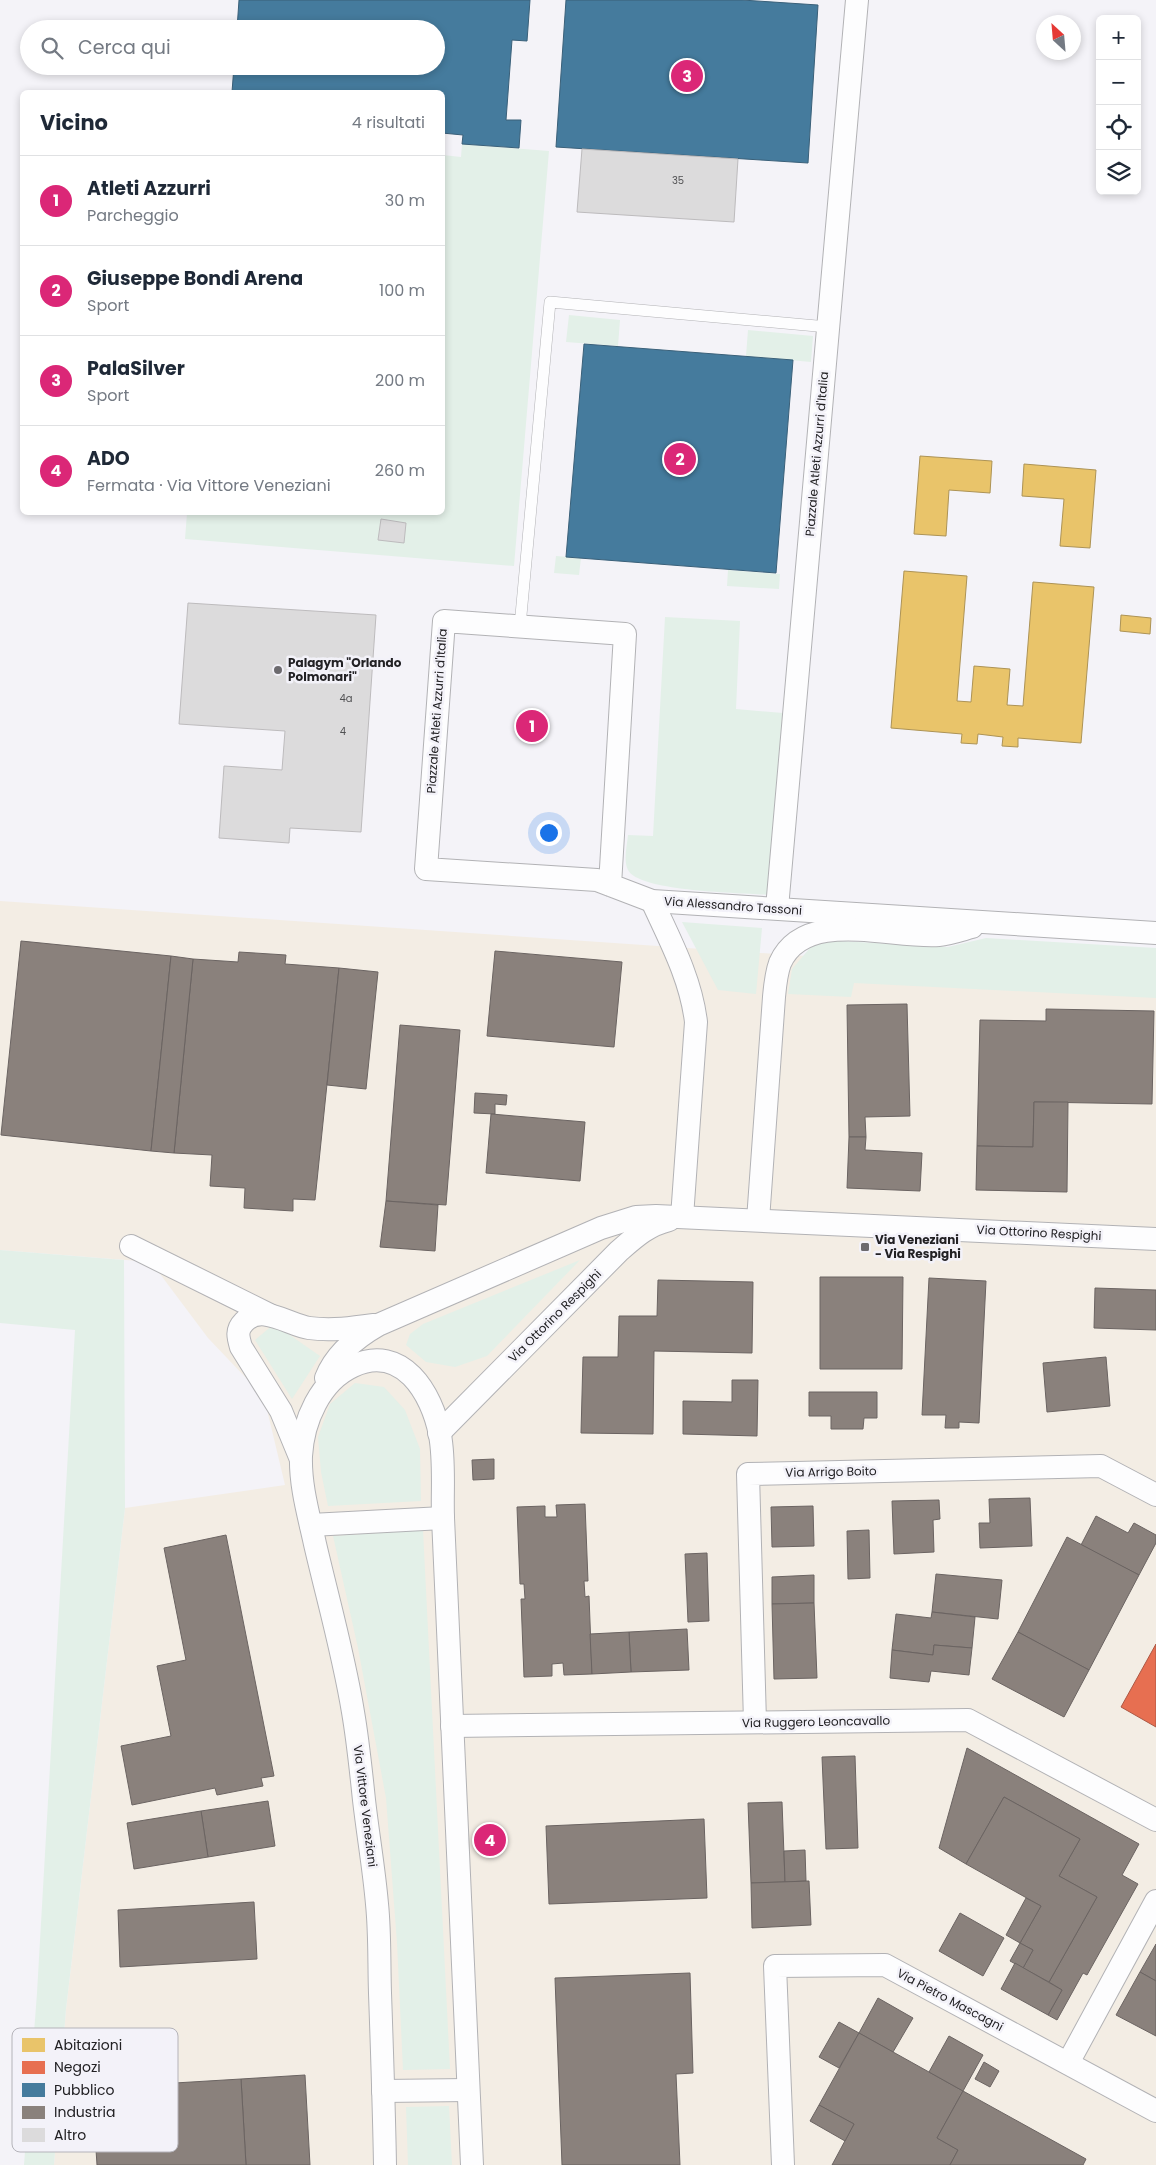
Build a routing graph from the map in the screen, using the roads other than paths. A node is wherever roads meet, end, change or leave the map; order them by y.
1 (857, 0) edge
2 (828, 327) junction
3 (520, 626) junction
4 (610, 885) junction
5 (652, 901) junction
6 (777, 908) junction
7 (990, 922) junction
8 (1156, 933) edge
9 (682, 1217) junction
10 (758, 1220) junction
11 (1156, 1239) edge
12 (131, 1246) dead end
13 (270, 1315) junction
14 (378, 1325) junction
15 (315, 1405) junction
16 (440, 1434) junction
17 (301, 1460) junction
18 (1156, 1495) edge
19 (443, 1518) junction
20 (311, 1525) junction
21 (755, 1722) junction
22 (452, 1726) junction
23 (1156, 1820) edge
24 (1156, 1902) edge
25 (1068, 2063) junction
26 (468, 2090) junction
27 (383, 2091) junction
28 (1156, 2111) edge
29 (385, 2165) edge
30 (472, 2165) edge
31 (783, 2165) edge

1 - 2 street, Piazzale Atleti Azzurri d'Italia
2 - 3 lane
2 - 6 street, Piazzale Atleti Azzurri d'Italia
3 - 4 street, Piazzale Atleti Azzurri d'Italia
3 - 4 street, Piazzale Atleti Azzurri d'Italia
4 - 5 street, Piazzale Atleti Azzurri d'Italia
5 - 6 street, Via Alessandro Tassoni
5 - 9 street, Via Alessandro Tassoni
6 - 7 street, Via Alessandro Tassoni
7 - 8 street, Via Alessandro Tassoni
7 - 10 street, Via Alessandro Tassoni
9 - 10 street, Via Ottorino Respighi
9 - 14 street, Via Ottorino Respighi
9 - 16 street, Via Ottorino Respighi
10 - 11 street, Via Ottorino Respighi
12 - 13 street, Via Ottorino Respighi
13 - 14 street, Via Ottorino Respighi
13 - 17 street, Via Ottorino Respighi
14 - 15 street, Via Ottorino Respighi
15 - 16 street, Via Vittore Veneziani
15 - 17 street, Via Vittore Veneziani
16 - 19 street, Via Vittore Veneziani
17 - 20 street, Via Vittore Veneziani
18 - 21 street, Via Arrigo Boito
19 - 20 street
19 - 22 street, Via Vittore Veneziani
20 - 27 street, Via Vittore Veneziani
21 - 22 street, Via Ruggero Leoncavallo
21 - 23 street, Via Ruggero Leoncavallo
22 - 26 street, Via Vittore Veneziani
24 - 25 street
25 - 28 street, Via Pietro Mascagni
25 - 31 street, Via Pietro Mascagni
26 - 27 street
26 - 30 street, Via Vittore Veneziani
27 - 29 street, Via Vittore Veneziani

